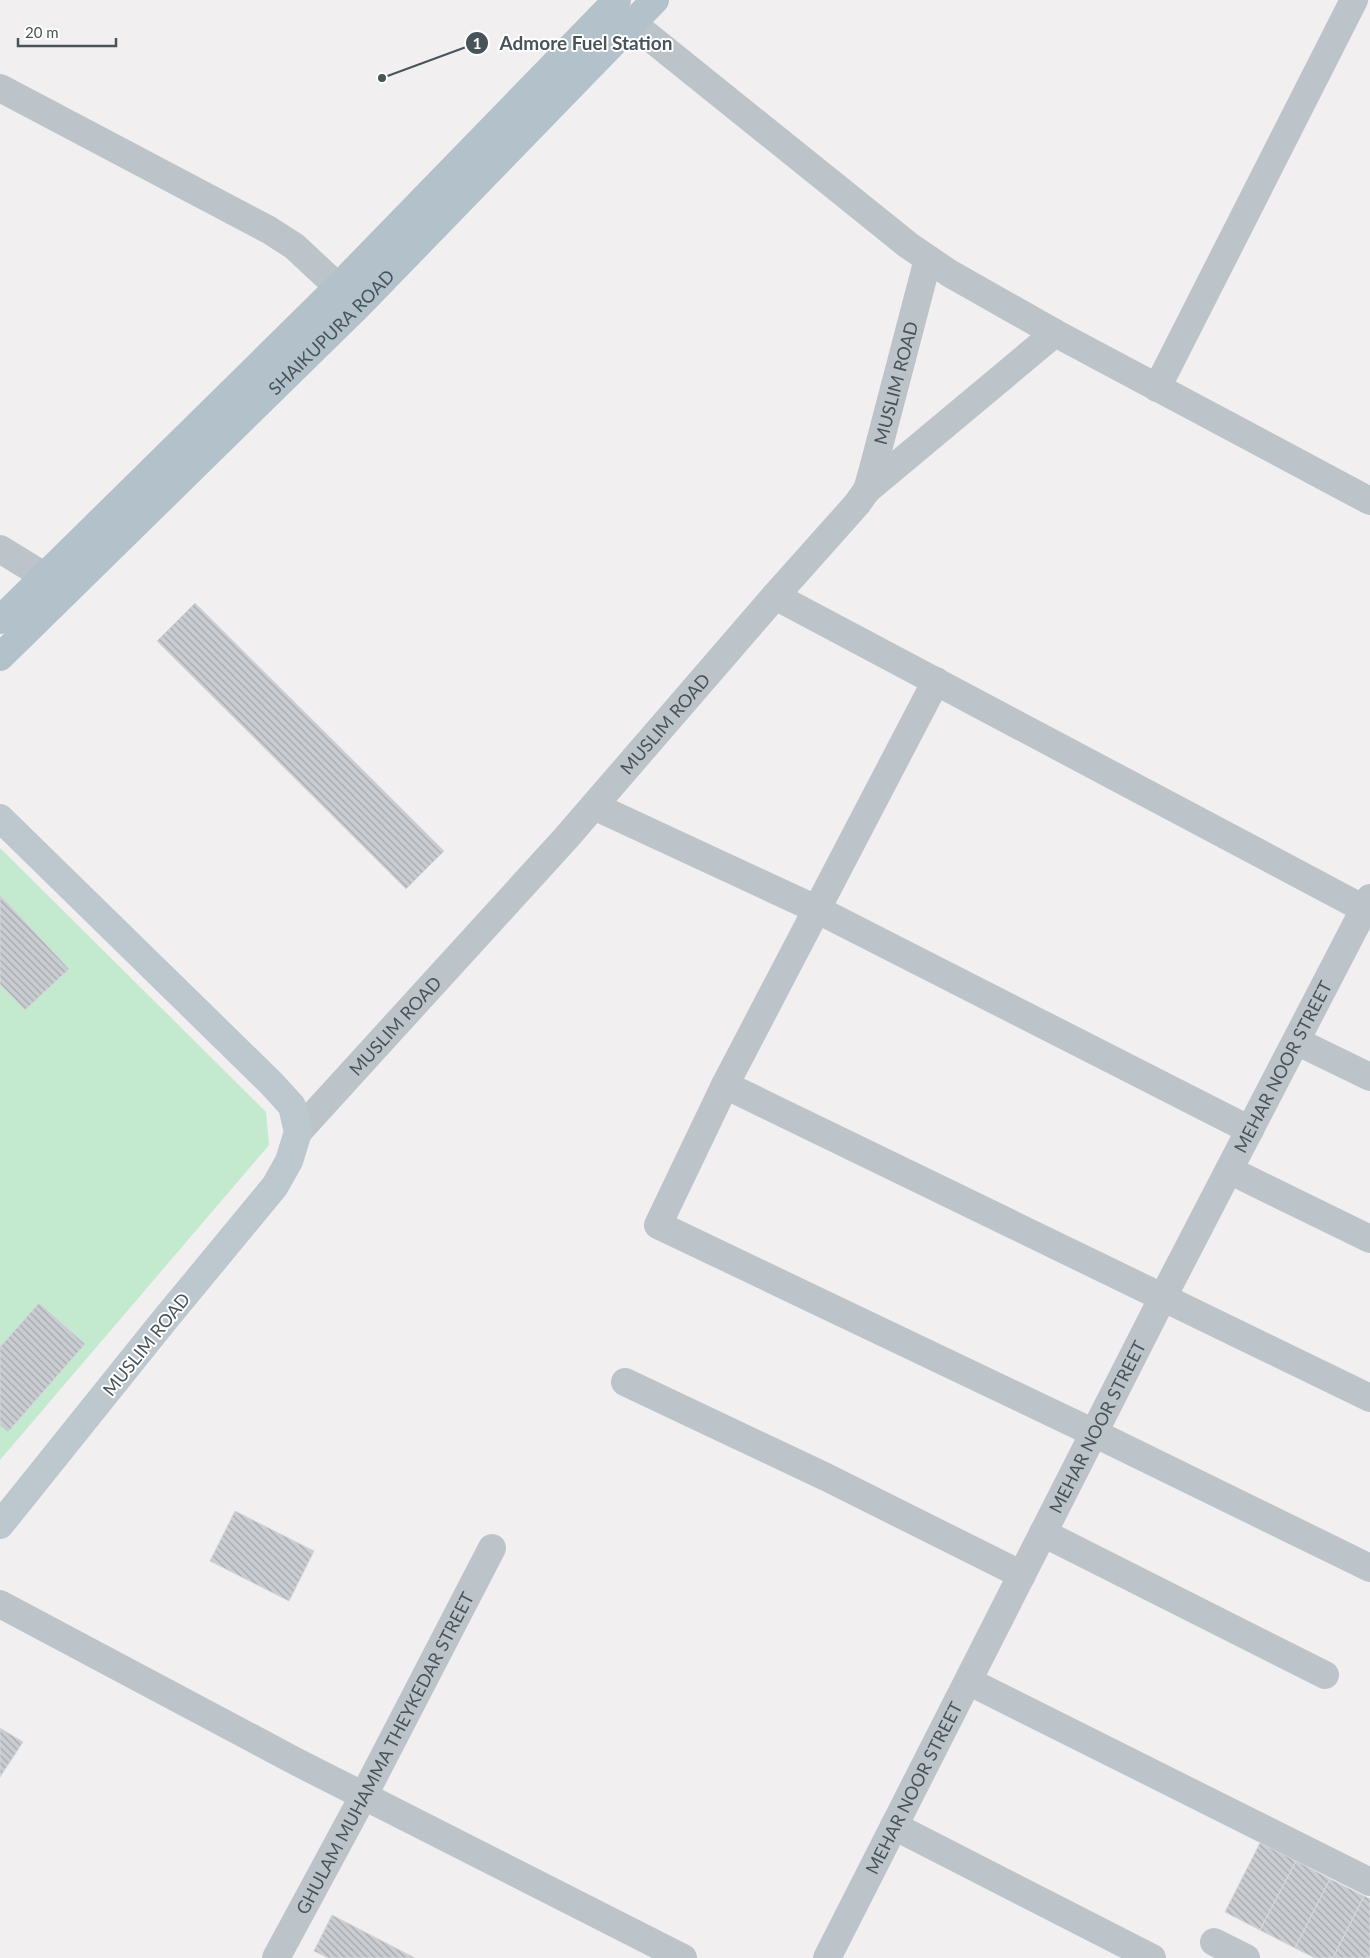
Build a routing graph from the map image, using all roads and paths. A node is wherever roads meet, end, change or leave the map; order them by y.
1 (617, 0) edge
2 (655, 0) edge
3 (1354, 0) edge
4 (632, 23) junction
5 (0, 88) edge
6 (928, 259) junction
7 (338, 287) junction
8 (1055, 333) junction
9 (1157, 388) junction
10 (867, 490) junction
11 (1370, 501) edge
12 (0, 549) edge
13 (44, 576) junction
14 (775, 596) junction
15 (0, 620) edge
16 (0, 657) edge
17 (936, 681) junction
18 (594, 806) junction
19 (0, 818) edge
20 (1368, 906) edge
21 (816, 909) junction
22 (1296, 1040) junction
23 (1370, 1077) edge
24 (725, 1085) junction
25 (1250, 1130) junction
26 (298, 1132) junction
27 (1229, 1170) junction
28 (1370, 1239) edge
29 (1163, 1297) junction
30 (625, 1382) dead end
31 (1370, 1398) edge
32 (1094, 1433) junction
33 (0, 1525) edge
34 (1043, 1533) junction
35 (492, 1548) dead end
36 (1370, 1568) edge
37 (1022, 1574) junction
38 (0, 1604) edge
39 (1325, 1675) dead end
40 (968, 1681) junction
41 (364, 1795) junction
42 (894, 1826) junction
43 (1370, 1882) edge
44 (1214, 1942) dead end
45 (276, 1958) edge
46 (683, 1958) edge
47 (827, 1958) edge
48 (1152, 1958) edge
49 (1246, 1958) edge

1 - 7 main road, SHAIKUPURA ROAD
2 - 4 main road, SHAIKUPURA ROAD
3 - 9 street
4 - 6 street
4 - 16 main road, SHAIKUPURA ROAD
5 - 7 street
6 - 8 street
6 - 10 street, MUSLIM ROAD
7 - 13 main road, SHAIKUPURA ROAD
8 - 9 street
8 - 10 street
9 - 11 street
10 - 14 street, MUSLIM ROAD
12 - 13 street
13 - 15 main road, SHAIKUPURA ROAD
14 - 17 street
14 - 18 street, MUSLIM ROAD
17 - 20 street
17 - 21 street
18 - 21 street
18 - 26 street, MUSLIM ROAD
19 - 26 street
20 - 22 street, MEHAR NOOR STREET
21 - 24 street
21 - 25 street
22 - 23 street
22 - 25 street, MEHAR NOOR STREET
24 - 29 street
24 - 32 street
25 - 27 street, MEHAR NOOR STREET
26 - 33 street, MUSLIM ROAD
27 - 28 street
27 - 29 street, MEHAR NOOR STREET
29 - 31 street
29 - 32 street, MEHAR NOOR STREET
30 - 37 street
32 - 34 street, MEHAR NOOR STREET
32 - 36 street
34 - 37 street, MEHAR NOOR STREET
34 - 39 street
35 - 41 street, GHULAM MUHAMMA THEYKEDAR STREET
37 - 40 street, MEHAR NOOR STREET
38 - 41 street
40 - 42 street, MEHAR NOOR STREET
40 - 43 street
41 - 45 street, GHULAM MUHAMMA THEYKEDAR STREET
41 - 46 street
42 - 47 street, MEHAR NOOR STREET
42 - 48 street
44 - 49 street

